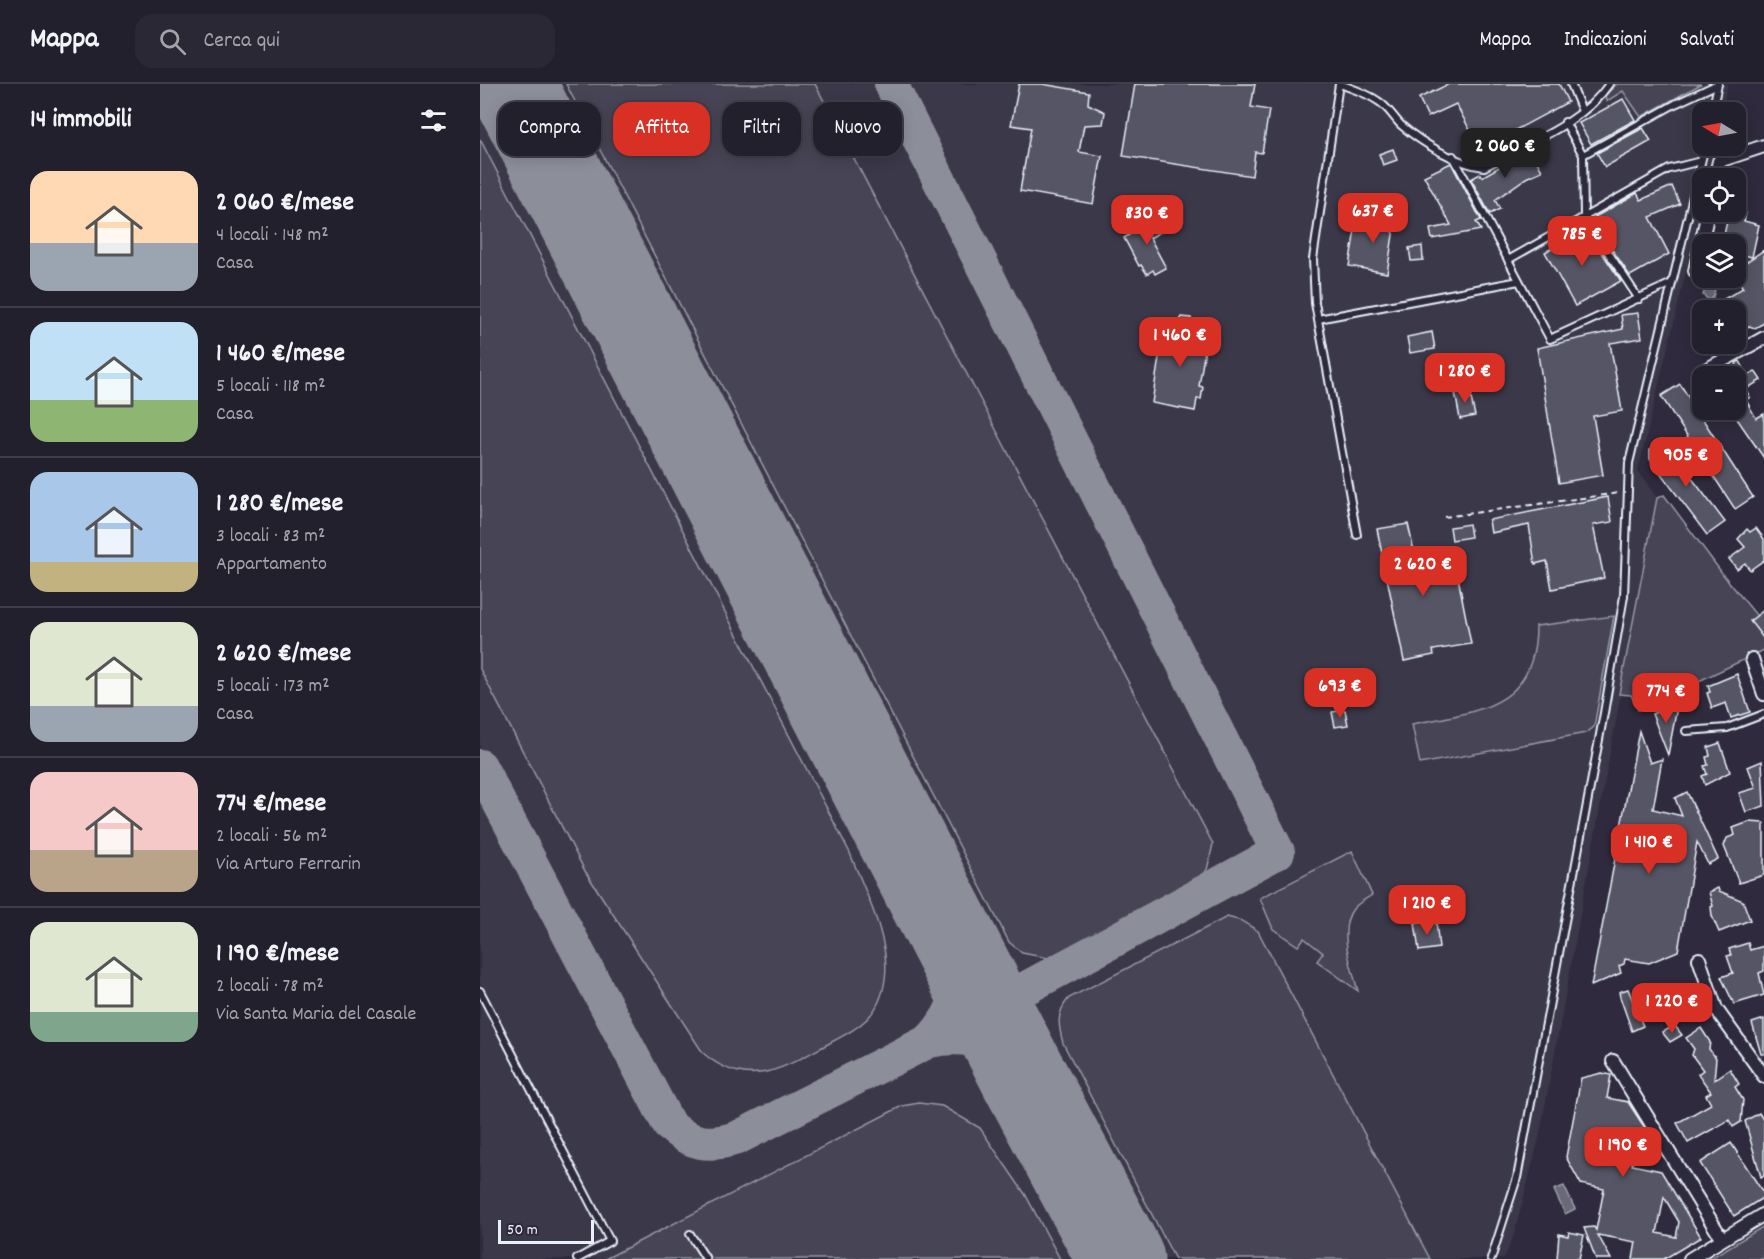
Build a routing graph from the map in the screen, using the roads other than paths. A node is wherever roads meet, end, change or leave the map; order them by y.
1 (1339, 84) edge
2 (1571, 84) edge
3 (1609, 84) edge
4 (1718, 84) edge
5 (1714, 102) edge
6 (1582, 111) junction
7 (1565, 122) junction
8 (1764, 146) edge
9 (1583, 155) junction
10 (1453, 156) junction
11 (1702, 156) edge
12 (1701, 162) junction
13 (1717, 168) edge
14 (1584, 216) junction
15 (1508, 260) junction
16 (1519, 281) junction
17 (1672, 283) junction
18 (1638, 299) junction
19 (1318, 319) junction
20 (1764, 338) edge
21 (1713, 366) edge
22 (1357, 535) dead end
23 (1752, 659) dead end
24 (1764, 694) edge
25 (1764, 714) edge
26 (1686, 731) dead end
27 (1699, 959) dead end
28 (480, 991) edge
29 (1613, 1061) dead end
30 (1764, 1076) edge
31 (1764, 1214) edge
32 (690, 1234) dead end
33 (1722, 1239) junction
34 (577, 1259) edge
35 (706, 1259) edge
36 (1491, 1259) edge
37 (1690, 1259) edge

1 - 10 lane
1 - 19 lane
2 - 6 lane
3 - 6 lane
4 - 5 lane
4 - 9 lane
6 - 7 lane
7 - 9 lane
7 - 10 lane
8 - 13 street
9 - 14 lane
10 - 15 lane
11 - 12 lane
12 - 14 lane
12 - 17 lane
14 - 15 lane
14 - 18 lane
15 - 16 lane
16 - 18 lane
16 - 19 lane
17 - 18 lane
17 - 36 lane
19 - 22 lane
20 - 21 street
23 - 24 street
25 - 26 lane
27 - 30 street
28 - 34 lane
29 - 33 street
31 - 33 street
32 - 35 lane
33 - 37 street

